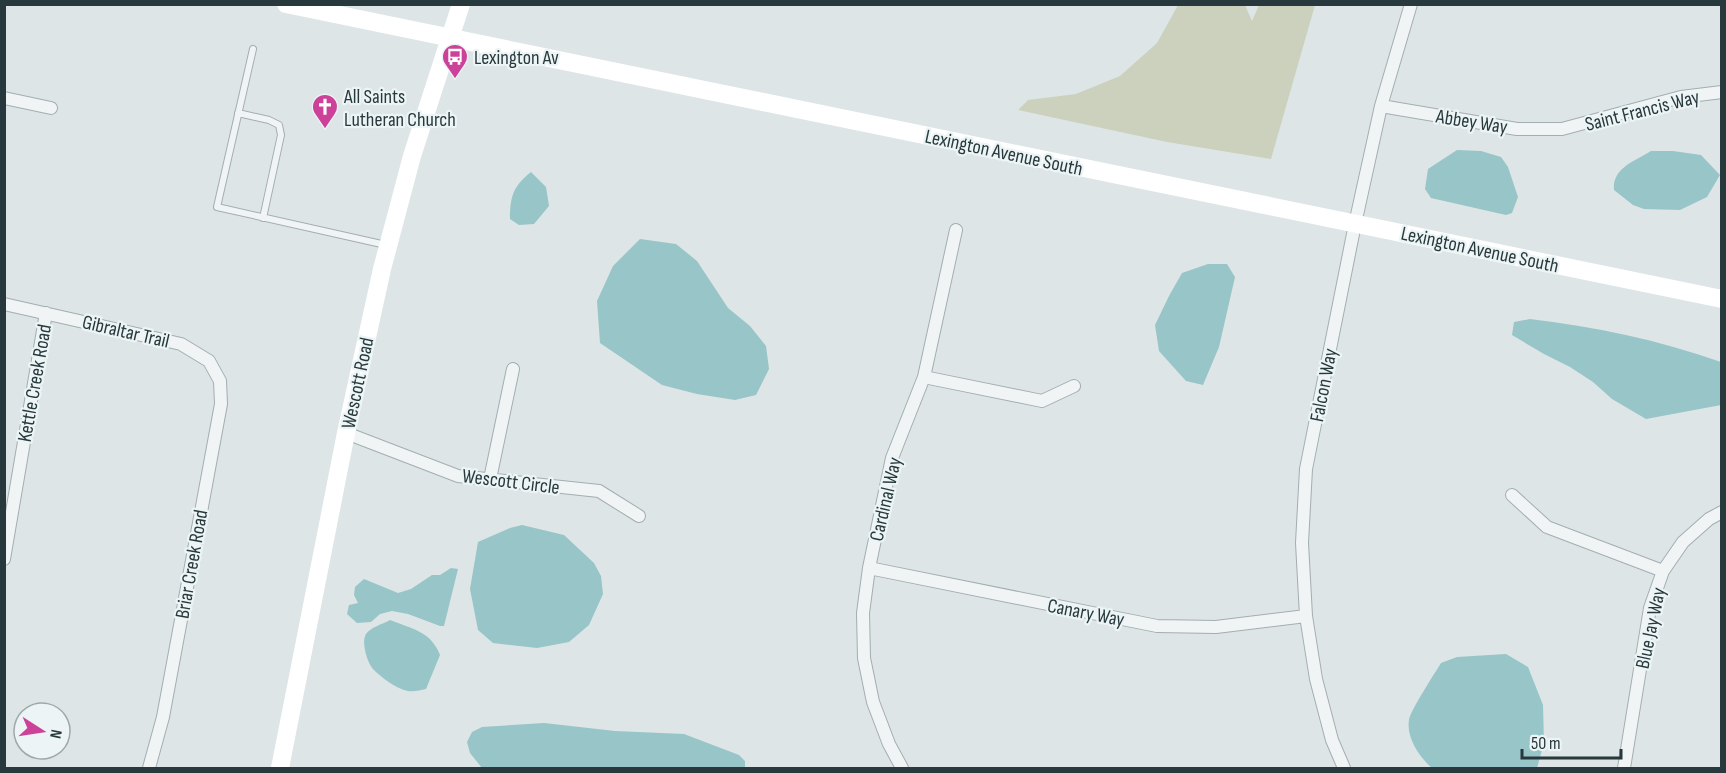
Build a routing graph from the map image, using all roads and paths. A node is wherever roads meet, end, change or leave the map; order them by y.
1 (286, 4) edge
2 (461, 4) edge
3 (1411, 4) edge
4 (449, 39) junction
5 (253, 49) dead end
6 (1722, 92) edge
7 (4, 99) edge
8 (1382, 106) junction
9 (51, 108) dead end
10 (238, 113) junction
11 (1563, 129) joint
12 (263, 218) junction
13 (1355, 224) junction
14 (956, 230) dead end
15 (388, 245) junction
16 (1722, 299) edge
17 (4, 304) edge
18 (46, 313) junction
19 (209, 361) joint
20 (513, 369) dead end
21 (924, 377) junction
22 (1074, 386) dead end
23 (346, 433) junction
24 (490, 479) junction
25 (1512, 495) dead end
26 (1722, 512) edge
27 (639, 516) dead end
28 (4, 559) edge
29 (869, 568) junction
30 (1664, 571) junction
31 (1306, 616) junction
32 (148, 768) edge
33 (280, 768) edge
34 (902, 768) edge
35 (1344, 768) edge
36 (1624, 768) edge

1 - 4 street, Lexington Avenue South
2 - 4 street, Wescott Road
3 - 8 street, Falcon Way
4 - 13 street, Lexington Avenue South
4 - 15 street, Wescott Road
5 - 10 lane
6 - 11 street, Saint Francis Way
7 - 9 street
8 - 11 street, Abbey Way
8 - 13 street, Falcon Way
10 - 12 lane
10 - 12 lane
12 - 15 lane
13 - 16 street, Lexington Avenue South
13 - 31 street, Falcon Way
14 - 21 street, Cardinal Way
15 - 23 street, Wescott Road
17 - 18 street, Gibraltar Trail
18 - 19 street, Gibraltar Trail
18 - 28 street, Kettle Creek Road
19 - 32 street, Briar Creek Road
20 - 24 street
21 - 22 street
21 - 29 street, Cardinal Way
23 - 24 street, Wescott Circle
23 - 33 street, Wescott Road
24 - 27 street, Wescott Circle
25 - 30 street
26 - 30 street, Blue Jay Way
29 - 31 street, Canary Way
29 - 34 street, Cardinal Way
30 - 36 street, Blue Jay Way
31 - 35 street, Falcon Way

